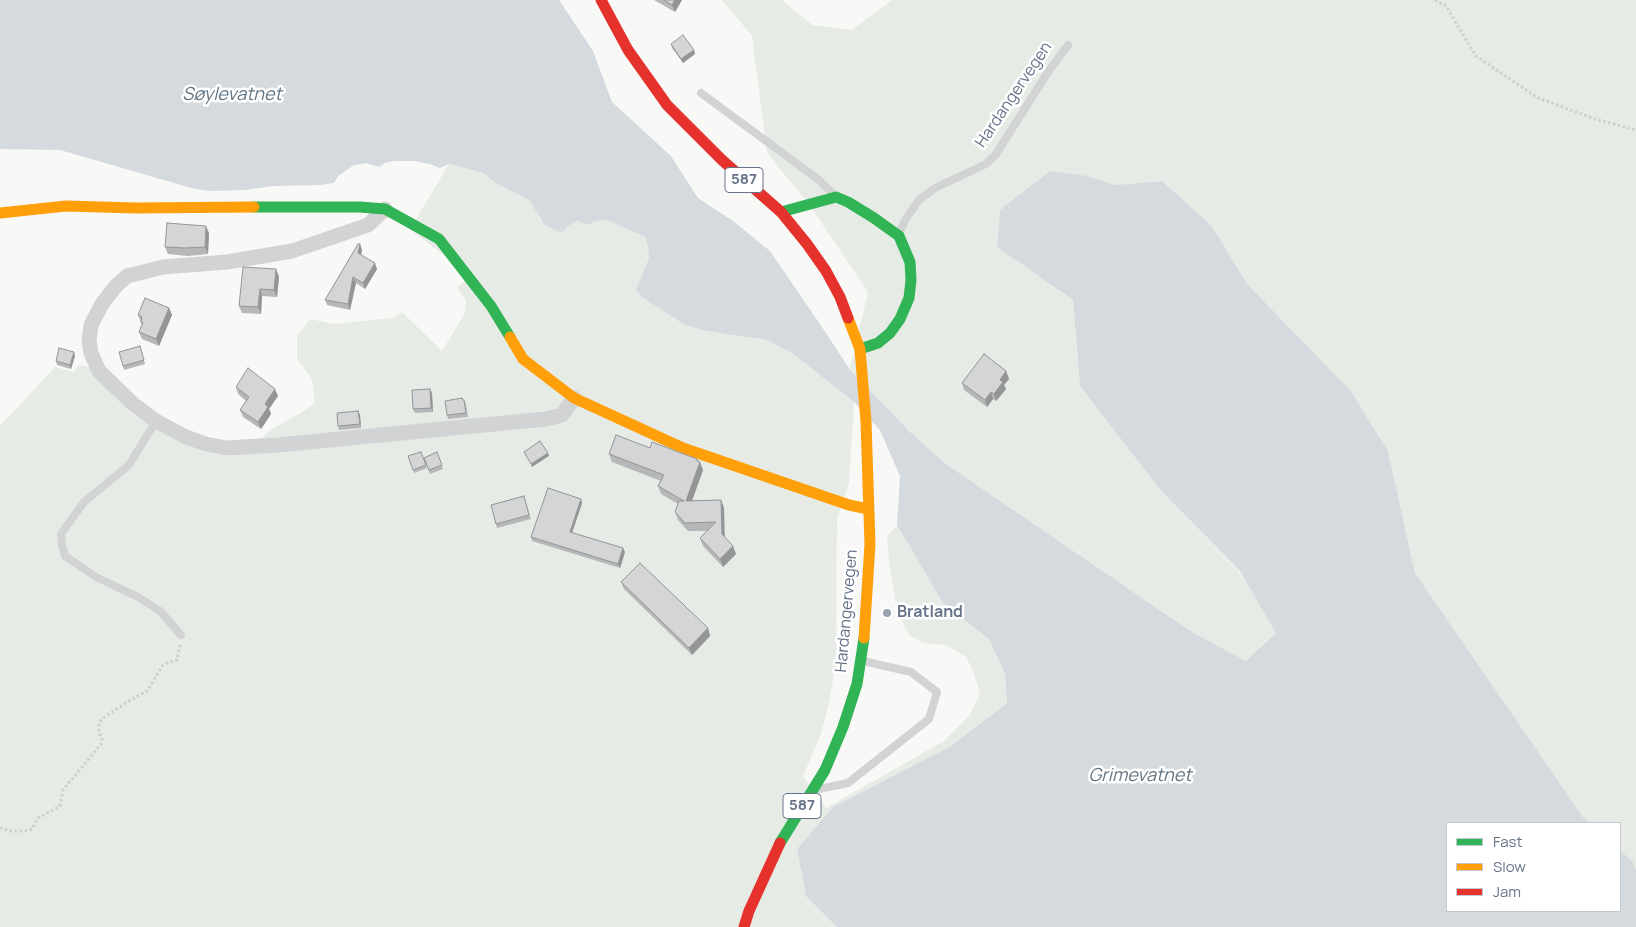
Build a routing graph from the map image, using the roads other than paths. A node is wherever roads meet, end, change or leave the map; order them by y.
1 (602, 0) edge
2 (1068, 45) dead end
3 (701, 93) dead end
4 (836, 197) junction
5 (385, 209) junction
6 (781, 212) junction
7 (0, 213) edge
8 (898, 236) junction
9 (860, 349) junction
10 (574, 398) junction
11 (156, 421) junction
12 (868, 509) junction
13 (181, 635) road end
14 (861, 660) junction
15 (812, 790) junction
16 (744, 927) edge

1 - 6 street, 587
2 - 8 lane, Hardangervegen
3 - 4 lane
4 - 6 street
4 - 8 street
5 - 7 street
5 - 10 street
5 - 11 street
6 - 9 street, 587
8 - 9 street
9 - 12 street, Hardangervegen / 587
10 - 11 street
10 - 12 street
11 - 13 lane
12 - 14 street, Hardangervegen / 587
14 - 15 street, Hardangervegen / 587
14 - 15 lane
15 - 16 street, Hardangervegen / 587

